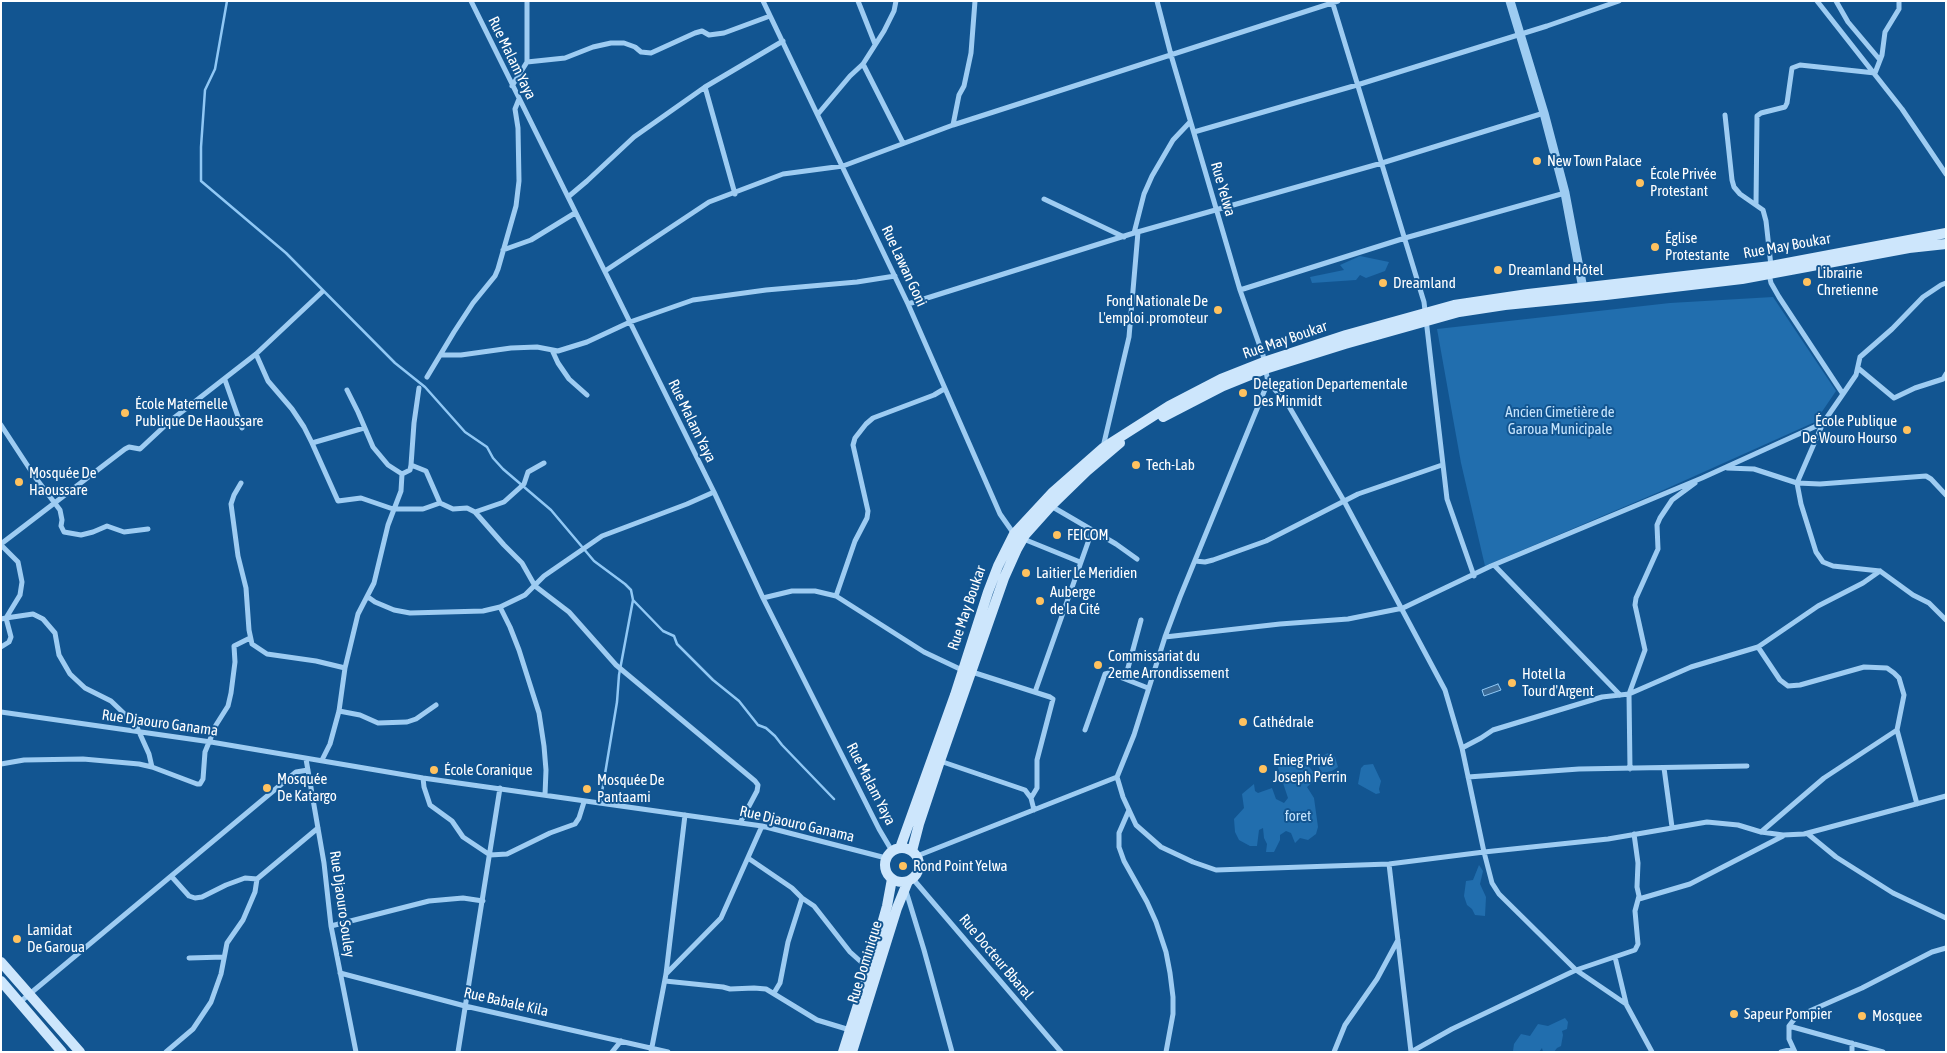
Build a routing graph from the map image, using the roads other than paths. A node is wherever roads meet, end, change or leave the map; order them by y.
1 (471, 1) edge
2 (526, 1) edge
3 (763, 1) edge
4 (858, 1) edge
5 (896, 1) edge
6 (975, 1) edge
7 (1157, 1) edge
8 (1510, 1) edge
9 (1619, 1) edge
10 (1817, 1) edge
11 (1836, 1) edge
12 (1899, 1) edge
13 (1334, 2) edge
14 (770, 16) junction
15 (1520, 34) junction
16 (783, 41) junction
17 (875, 44) junction
18 (1171, 55) junction
19 (1880, 60) junction
20 (526, 62) junction
21 (863, 64) junction
22 (1875, 74) junction
23 (512, 86) junction
24 (1358, 86) junction
25 (705, 88) junction
26 (519, 99) junction
27 (1544, 113) junction
28 (818, 114) junction
29 (1725, 115) dead end
30 (1190, 122) junction
31 (953, 125) junction
32 (1194, 132) junction
33 (904, 142) junction
34 (1382, 163) junction
35 (843, 166) junction
36 (1946, 174) edge
37 (1565, 193) junction
38 (735, 194) junction
39 (568, 197) junction
40 (1044, 200) dead end
41 (1756, 205) junction
42 (1216, 210) junction
43 (575, 213) junction
44 (1136, 233) junction
45 (1946, 233) edge
46 (1124, 237) junction
47 (1405, 238) junction
48 (1946, 244) edge
49 (504, 250) junction
50 (1770, 270) junction
51 (604, 271) junction
52 (895, 276) junction
53 (1946, 283) edge
54 (1240, 290) junction
55 (322, 292) dead end
56 (1583, 293) junction
57 (908, 304) junction
58 (1427, 317) junction
59 (630, 322) junction
60 (552, 350) junction
61 (256, 354) junction
62 (441, 356) junction
63 (1265, 366) junction
64 (1858, 368) junction
65 (1946, 374) edge
66 (427, 376) dead end
67 (225, 380) junction
68 (1268, 382) junction
69 (419, 388) dead end
70 (347, 390) dead end
71 (944, 390) junction
72 (1843, 394) junction
73 (588, 395) dead end
74 (1823, 423) junction
75 (1, 425) edge
76 (242, 428) dead end
77 (364, 428) junction
78 (312, 442) junction
79 (1103, 448) junction
80 (544, 462) dead end
81 (1442, 465) junction
82 (412, 466) junction
83 (1724, 468) junction
84 (402, 474) junction
85 (1702, 478) junction
86 (241, 483) dead end
87 (1797, 483) junction
88 (714, 492) junction
89 (1946, 494) edge
90 (1344, 501) junction
91 (56, 502) junction
92 (440, 503) junction
93 (1050, 506) junction
94 (393, 509) junction
95 (475, 512) junction
96 (148, 529) dead end
97 (1092, 531) junction
98 (1018, 536) junction
99 (1, 544) edge
100 (1137, 559) dead end
101 (1195, 561) junction
102 (1080, 562) junction
103 (1494, 565) junction
104 (1880, 572) junction
105 (1474, 576) junction
106 (535, 586) junction
107 (836, 596) junction
108 (368, 597) junction
109 (763, 598) junction
110 (500, 607) junction
111 (1403, 608) junction
112 (4, 618) edge
113 (1141, 620) dead end
114 (1946, 620) edge
115 (1165, 637) junction
116 (250, 638) junction
117 (1, 647) edge
118 (1758, 647) junction
119 (345, 668) junction
120 (967, 671) junction
121 (1125, 679) junction
122 (1148, 688) junction
123 (1035, 692) junction
124 (1629, 694) junction
125 (1620, 695) junction
126 (436, 705) dead end
127 (339, 711) junction
128 (1, 712) edge
129 (1086, 730) dead end
130 (1897, 730) junction
131 (140, 733) junction
132 (210, 742) junction
133 (1462, 748) junction
134 (306, 759) junction
135 (322, 760) junction
136 (940, 761) junction
137 (1, 764) edge
138 (1747, 766) dead end
139 (152, 767) junction
140 (1664, 768) junction
141 (1630, 769) junction
142 (308, 770) junction
143 (1118, 777) junction
144 (1468, 777) junction
145 (424, 778) junction
146 (500, 788) junction
147 (545, 795) junction
148 (1946, 796) edge
149 (1031, 798) junction
150 (584, 802) junction
151 (1917, 804) junction
152 (1034, 810) junction
153 (1129, 810) junction
154 (685, 815) junction
155 (740, 823) junction
156 (762, 826) junction
157 (1672, 827) junction
158 (318, 828) junction
159 (1761, 832) junction
160 (1634, 834) junction
161 (1808, 834) junction
162 (1783, 835) junction
163 (893, 852) junction
164 (1484, 852) junction
165 (914, 854) junction
166 (490, 855) junction
167 (748, 858) junction
168 (1389, 864) junction
169 (172, 877) junction
170 (257, 879) junction
171 (892, 879) junction
172 (908, 883) junction
173 (802, 898) junction
174 (1639, 898) junction
175 (483, 900) junction
176 (1946, 918) edge
177 (331, 926) junction
178 (1398, 940) junction
179 (1946, 948) edge
180 (224, 957) junction
181 (1616, 957) junction
182 (189, 958) dead end
183 (1, 962) edge
184 (869, 970) junction
185 (1576, 970) junction
186 (340, 973) junction
187 (666, 974) junction
188 (1, 981) edge
189 (665, 981) junction
190 (774, 993) junction
191 (29, 994) junction
192 (19, 1002) junction
193 (1626, 1004) junction
194 (465, 1006) junction
195 (1789, 1026) junction
196 (850, 1030) junction
197 (621, 1042) junction
198 (1852, 1043) junction
199 (1056, 1046) junction
200 (651, 1049) edge
201 (1794, 1050) edge
202 (62, 1052) edge
203 (80, 1052) edge
204 (166, 1052) edge
205 (356, 1052) edge
206 (458, 1052) edge
207 (612, 1052) edge
208 (668, 1052) edge
209 (843, 1052) edge
210 (852, 1052) edge
211 (952, 1052) edge
212 (1052, 1052) edge
213 (1061, 1052) edge
214 (1166, 1052) edge
215 (1334, 1052) edge
216 (1411, 1052) edge
217 (1652, 1052) edge
218 (1781, 1052) edge
219 (1852, 1052) edge
220 (1883, 1052) edge

1 - 23 street, Rue Malam Yaya
2 - 20 street
3 - 14 street, Rue Lawan Goni
4 - 17 street
5 - 17 street
6 - 31 street
7 - 18 street, Rue Yelwa
8 - 15 street
9 - 15 street
10 - 22 street
11 - 19 street
12 - 19 street
13 - 18 street
13 - 24 street
14 - 16 street, Rue Lawan Goni
14 - 20 street
15 - 24 street
15 - 27 street
16 - 25 street
16 - 28 street, Rue Lawan Goni
17 - 21 street
18 - 30 street, Rue Yelwa
18 - 31 street
19 - 22 street
20 - 23 street
21 - 28 street
21 - 33 street
22 - 36 street
22 - 41 street
23 - 26 street, Rue Malam Yaya
24 - 32 street
24 - 34 street
25 - 38 street
25 - 39 street
26 - 39 street, Rue Malam Yaya
26 - 49 street
27 - 34 street
27 - 37 street
28 - 35 street, Rue Lawan Goni
29 - 41 street
30 - 32 street, Rue Yelwa
30 - 44 street
31 - 33 street
32 - 42 street, Rue Yelwa
33 - 35 street
34 - 42 street
34 - 47 street
35 - 38 street
35 - 52 street, Rue Lawan Goni
37 - 47 street
37 - 56 street
38 - 51 street
39 - 43 street, Rue Malam Yaya
40 - 46 street
41 - 50 street
42 - 44 street
42 - 54 street, Rue Yelwa
43 - 49 street
43 - 51 street, Rue Malam Yaya
44 - 46 street
44 - 79 street
45 - 50 main road, Rue May Boukar
46 - 57 street
47 - 54 street
47 - 58 street
48 - 50 main road, Rue May Boukar
49 - 62 street
50 - 56 main road, Rue May Boukar
50 - 72 street
51 - 59 street, Rue Malam Yaya
52 - 57 street, Rue Lawan Goni
52 - 59 street
53 - 64 street
54 - 63 street, Rue Yelwa
55 - 61 street
56 - 58 main road, Rue May Boukar
57 - 71 street, Rue Lawan Goni
58 - 63 main road, Rue May Boukar
58 - 81 street
59 - 60 street
59 - 88 street, Rue Malam Yaya
60 - 62 street
60 - 73 street
61 - 67 street
61 - 78 street
62 - 66 street
63 - 68 street, Rue Yelwa
63 - 79 main road, Rue May Boukar
63 - 93 main road, Rue May Boukar
64 - 65 street
64 - 72 street
67 - 76 street
67 - 91 street
68 - 90 street
68 - 101 street
69 - 82 street
70 - 77 street
71 - 98 street, Rue Lawan Goni
71 - 107 street
72 - 74 street
74 - 83 street
74 - 87 street
75 - 91 street
77 - 78 street
77 - 84 street
78 - 94 street
79 - 98 main road, Rue May Boukar
80 - 95 street
81 - 90 street
81 - 105 street
82 - 84 street
82 - 92 street
83 - 85 street
83 - 87 street
84 - 94 street
85 - 103 street
85 - 124 street
86 - 116 street
87 - 89 street
87 - 104 street
88 - 106 street
88 - 109 street, Rue Malam Yaya
90 - 101 street
90 - 111 street
91 - 96 street
91 - 99 street
92 - 94 street
92 - 95 street
93 - 97 street
93 - 98 main road, Rue May Boukar
94 - 108 street
95 - 106 street
97 - 100 street
97 - 102 street
98 - 102 street
98 - 120 main road, Rue May Boukar
99 - 112 street
101 - 115 street
102 - 123 street
103 - 105 street
103 - 125 street
104 - 114 street
104 - 118 street
105 - 111 street
106 - 110 street
106 - 155 street
107 - 109 street
107 - 120 street
108 - 110 street
108 - 119 street
109 - 163 street, Rue Malam Yaya
110 - 147 street
111 - 115 street
111 - 133 street
112 - 117 street
112 - 131 street
113 - 121 street
115 - 122 street
116 - 119 street
116 - 132 street
118 - 124 street
118 - 130 street
119 - 127 street
120 - 123 street
120 - 136 main road, Rue May Boukar
120 - 163 main road, Rue May Boukar
121 - 122 street
121 - 129 street
122 - 143 street
123 - 149 street
124 - 125 street
124 - 141 street
125 - 133 street
126 - 127 street
127 - 135 street
128 - 131 street, Rue Djaouro Ganama
130 - 151 street
130 - 159 street
131 - 132 street, Rue Djaouro Ganama
131 - 139 street
132 - 134 street, Rue Djaouro Ganama
132 - 139 street
133 - 144 street
134 - 135 street, Rue Djaouro Ganama
134 - 142 street, Rue Djaouro Souley
135 - 145 street, Rue Djaouro Ganama
136 - 149 street
136 - 165 main road, Rue May Boukar
137 - 139 street
138 - 140 street
140 - 141 street
140 - 157 street
141 - 144 street
142 - 158 street, Rue Djaouro Souley
142 - 169 street
143 - 152 street
143 - 153 street
144 - 164 street
145 - 146 street
145 - 166 street
146 - 147 street
146 - 166 street
147 - 150 street
148 - 151 street
149 - 152 street
150 - 154 street, Rue Djaouro Ganama
150 - 166 street
151 - 161 street
152 - 165 street
153 - 168 street
153 - 214 street
154 - 155 street, Rue Djaouro Ganama
154 - 187 street
155 - 156 street, Rue Djaouro Ganama
156 - 163 street, Rue Djaouro Ganama
156 - 167 street
157 - 159 street
157 - 160 street
158 - 170 street
158 - 177 street, Rue Djaouro Souley
159 - 162 street
160 - 164 street
160 - 174 street
161 - 162 street
161 - 176 street
162 - 174 street
163 - 165 main road
163 - 171 main road
164 - 168 street
164 - 185 street
165 - 172 main road
166 - 175 street
167 - 173 street
167 - 187 street
168 - 178 street
169 - 170 street
169 - 191 street
170 - 180 street
171 - 172 main road
171 - 184 main road, Rue Dominique
172 - 199 street, Rue Docteur Bbaral
172 - 210 main road, Rue Dominique
172 - 211 street
173 - 184 street
173 - 190 street
174 - 181 street
175 - 177 street
175 - 194 street
177 - 186 street, Rue Djaouro Souley
178 - 215 street
178 - 216 street
179 - 195 street
180 - 182 street
180 - 204 street
181 - 185 street
181 - 193 street
183 - 191 main road
184 - 196 main road, Rue Dominique
185 - 193 street
185 - 216 street
186 - 194 street, Rue Babale Kila
186 - 205 street, Rue Djaouro Souley
187 - 189 street
188 - 192 main road
189 - 190 street
189 - 200 street
190 - 196 street
191 - 192 street
191 - 203 main road
192 - 202 main road
193 - 217 street
194 - 197 street, Rue Babale Kila
194 - 206 street
195 - 198 street
195 - 201 street
196 - 209 main road, Rue Dominique
197 - 200 street, Rue Babale Kila
197 - 207 street
198 - 219 street
198 - 220 street
199 - 212 street
199 - 213 street, Rue Docteur Bbaral
200 - 208 street, Rue Babale Kila
201 - 218 street

